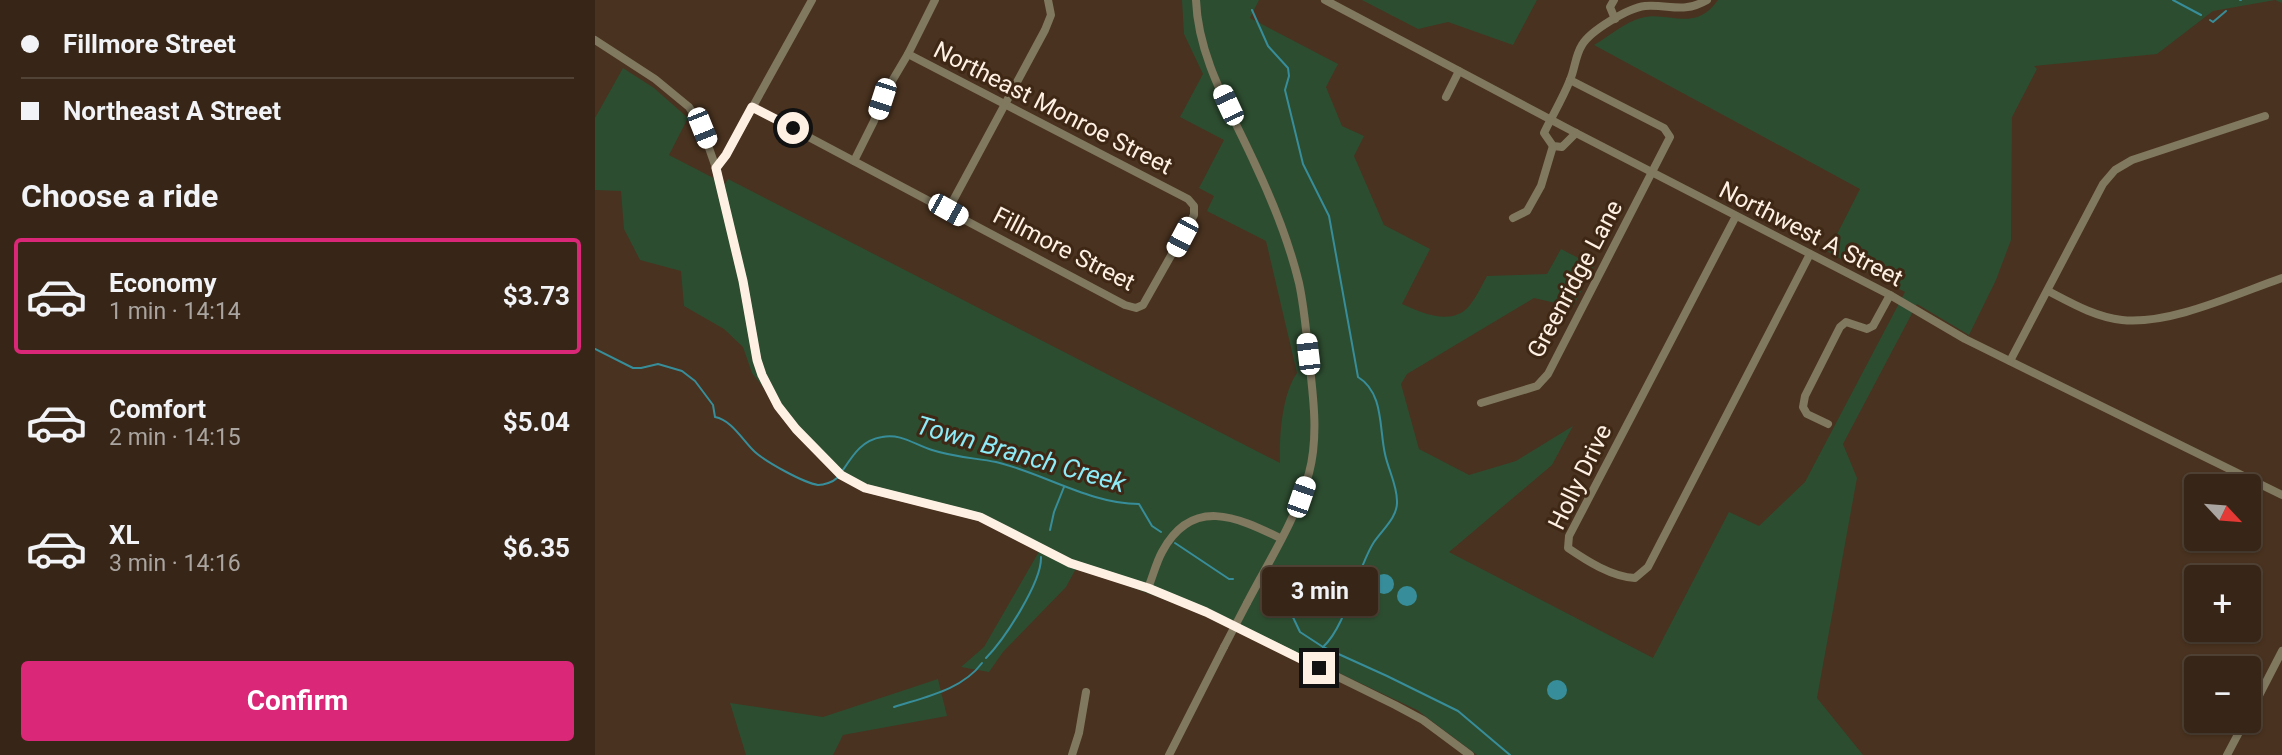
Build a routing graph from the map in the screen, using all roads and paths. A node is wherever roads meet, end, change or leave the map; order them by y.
1 (935, 0) edge
2 (1048, 0) edge
3 (1196, 0) edge
4 (1325, 0) edge
5 (1614, 0) edge
6 (1707, 0) edge
7 (809, 1) edge
8 (1615, 19) junction
9 (595, 40) edge
10 (908, 54) junction
11 (1459, 71) junction
12 (1570, 80) junction
13 (1446, 97) dead end
14 (1005, 106) junction
15 (752, 107) junction
16 (2266, 117) dead end
17 (1549, 120) junction
18 (1576, 133) junction
19 (1553, 146) junction
20 (854, 160) junction
21 (716, 168) junction
22 (1650, 172) junction
23 (948, 210) junction
24 (1736, 216) junction
25 (1513, 218) dead end
26 (1810, 254) junction
27 (2282, 278) edge
28 (2047, 291) junction
29 (1891, 295) junction
30 (1136, 308) joint
31 (2010, 361) junction
32 (1481, 403) dead end
33 (1828, 424) dead end
34 (2282, 495) edge
35 (1280, 538) junction
36 (1148, 588) junction
37 (2282, 652) edge
38 (1086, 692) dead end
39 (2261, 692) edge
40 (2239, 733) edge
41 (1072, 755) edge
42 (1169, 755) edge
43 (1471, 755) edge
44 (2227, 755) edge

1 - 10 street, Northeast Monroe Street
2 - 14 street
3 - 35 street
4 - 11 street, Northwest A Street
5 - 8 street
6 - 8 street
7 - 15 street
8 - 12 street
9 - 21 street
10 - 14 street, Northeast Monroe Street
10 - 20 street
11 - 13 street
11 - 17 street, Northwest A Street
12 - 17 street
12 - 22 street, Greenridge Lane
14 - 23 street
14 - 30 street, Northeast Monroe Street
15 - 20 street, Fillmore Street
15 - 21 street
16 - 28 street
17 - 18 street, Northwest A Street
17 - 19 street
18 - 19 street
18 - 22 street, Northwest A Street
19 - 25 street
20 - 23 street, Fillmore Street
21 - 36 street
22 - 24 street, Northwest A Street
22 - 32 street, Greenridge Lane
23 - 30 street, Fillmore Street
24 - 26 street, Northwest A Street
24 - 26 street, Holly Drive
26 - 29 street, Northwest A Street
27 - 28 street
28 - 31 street
29 - 31 street, Northwest A Street
29 - 33 street
31 - 34 street, Northwest A Street
35 - 36 street
35 - 42 street, bridge
36 - 43 street
37 - 39 street
38 - 41 street
40 - 44 street

